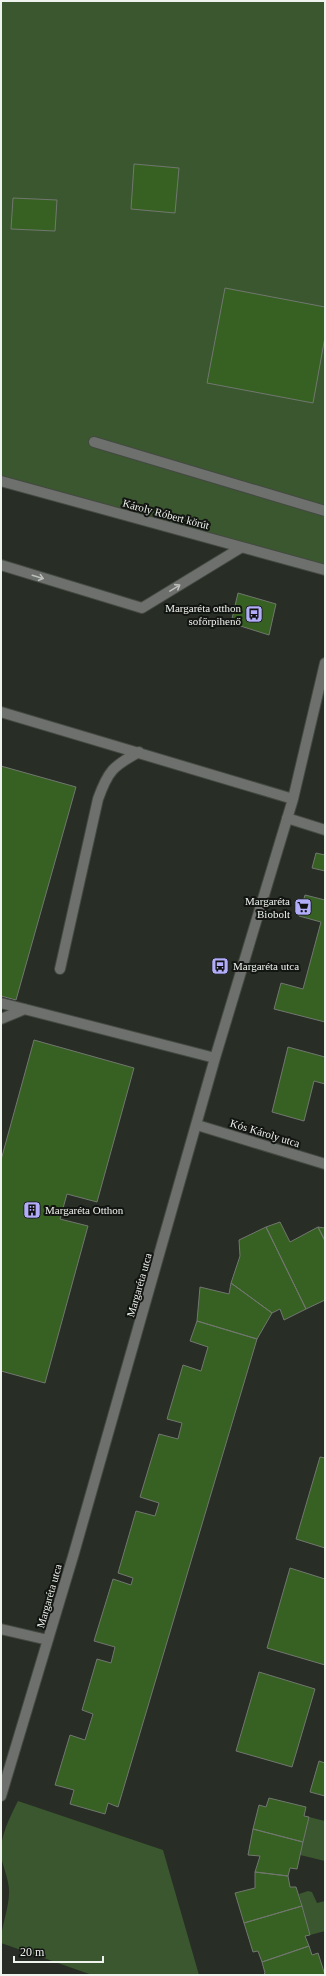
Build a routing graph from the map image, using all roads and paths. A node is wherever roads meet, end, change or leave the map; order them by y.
1 (94, 442) dead end
2 (1, 481) edge
3 (325, 512) edge
4 (242, 547) junction
5 (1, 565) edge
6 (325, 570) edge
7 (325, 663) edge
8 (1, 712) edge
9 (139, 752) junction
10 (293, 799) junction
11 (287, 818) junction
12 (325, 830) edge
13 (60, 969) dead end
14 (1, 1003) edge
15 (25, 1009) junction
16 (1, 1019) edge
17 (215, 1058) junction
18 (197, 1125) junction
19 (325, 1164) edge
20 (1, 1630) edge
21 (48, 1640) junction
22 (1, 1796) edge

1 - 3 street
2 - 4 street, Károly Róbert körút
5 -> 4 street
4 - 6 street, Károly Róbert körút
7 - 10 street, Margaréta utca
8 - 9 street
9 - 10 street
9 - 13 street
10 - 11 street, Margaréta utca
11 - 12 street
11 - 17 street, Margaréta utca
14 - 15 street
15 - 16 street
15 - 17 street
17 - 18 street, Margaréta utca
18 - 19 street, Kós Károly utca
18 - 21 street, Margaréta utca
20 - 21 street
21 - 22 street, Margaréta utca

